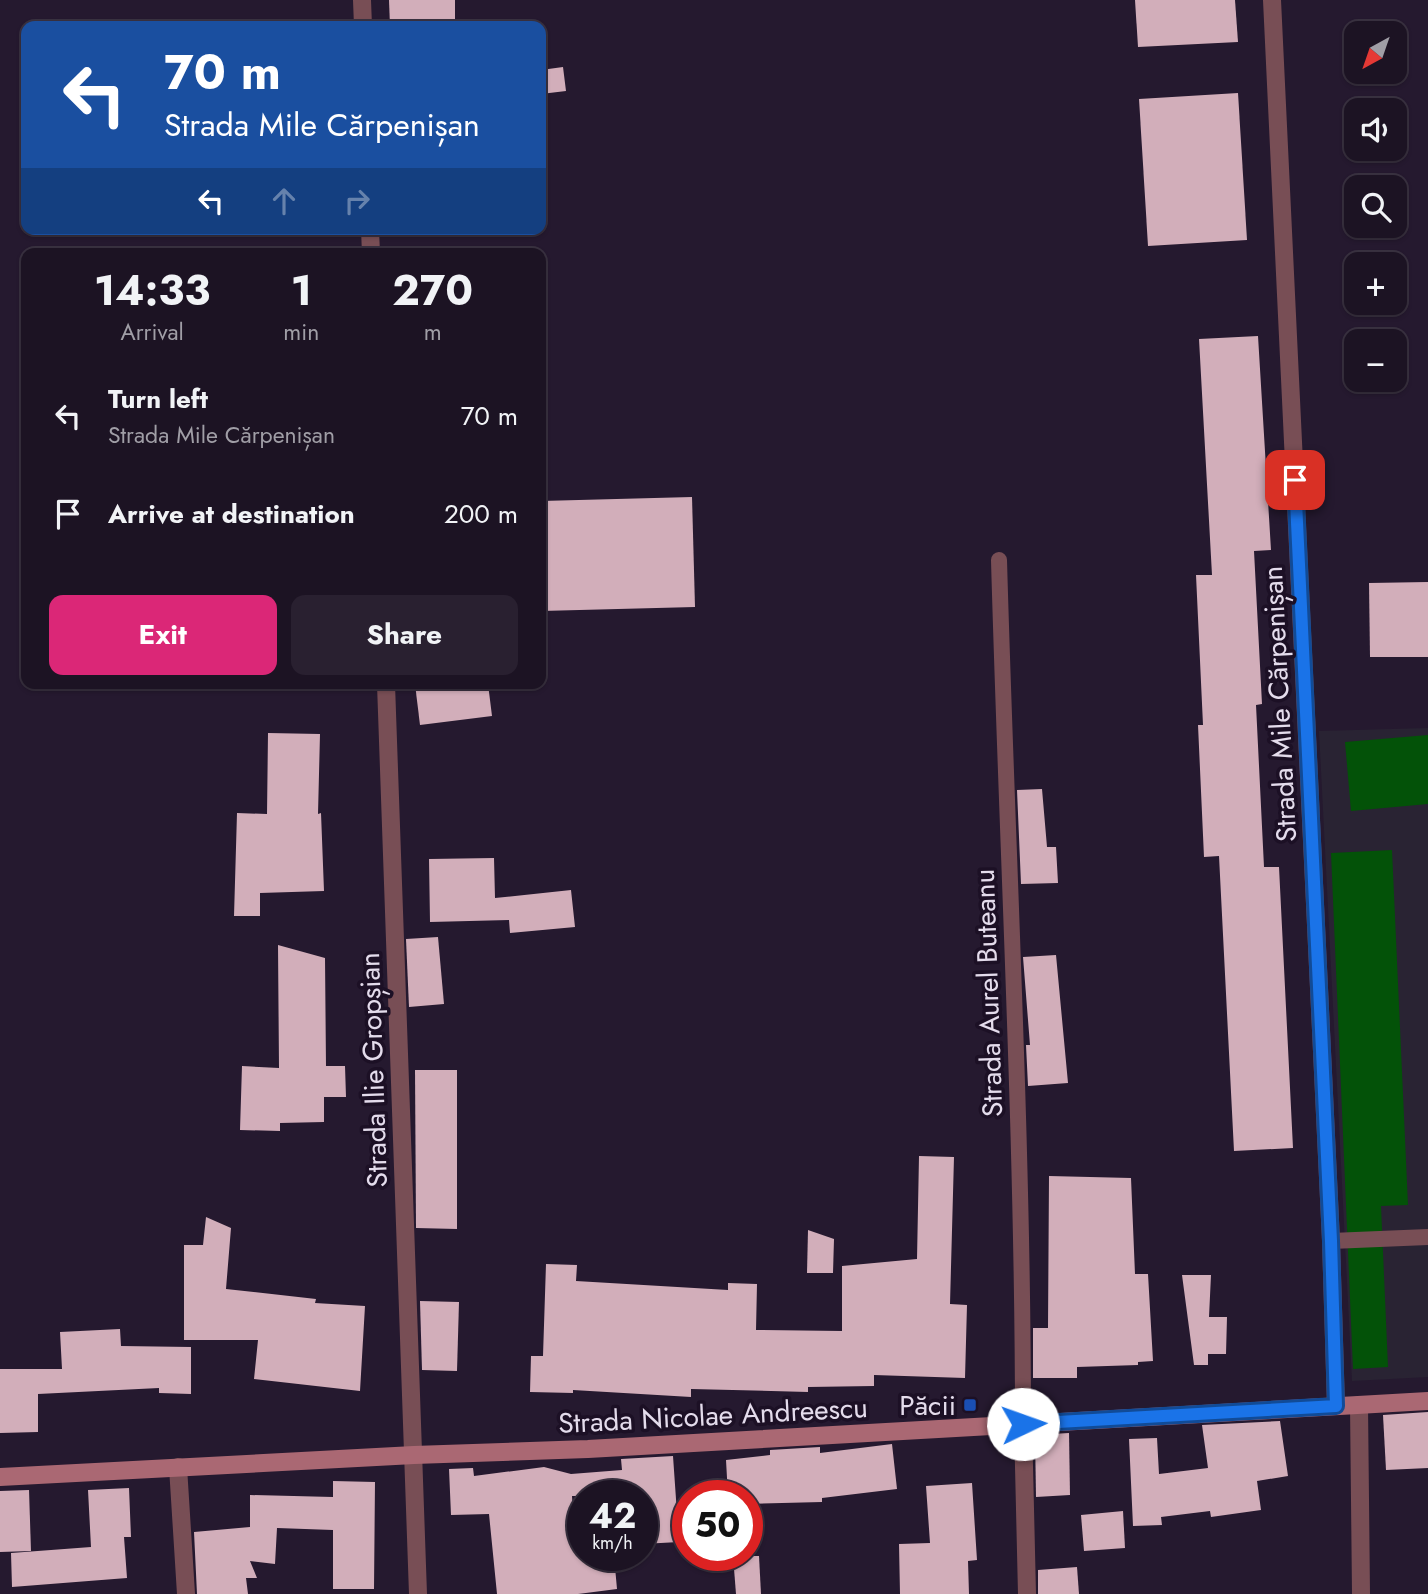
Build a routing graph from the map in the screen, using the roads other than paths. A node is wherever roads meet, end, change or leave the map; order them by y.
1 (362, 0) edge
2 (1272, 0) edge
3 (363, 21) edge
4 (999, 560) dead end
5 (386, 689) edge
6 (1428, 1237) edge
7 (1331, 1241) junction
8 (1428, 1401) edge
9 (1359, 1405) junction
10 (1336, 1406) junction
11 (1023, 1424) junction
12 (414, 1455) junction
13 (178, 1467) junction
14 (0, 1477) edge
15 (186, 1594) edge
16 (418, 1594) edge
17 (1027, 1594) edge
18 (1361, 1594) edge

1 - 3 street
2 - 7 street, Strada Mile Cărpenișan
4 - 11 lane, Strada Aurel Buteanu
5 - 12 street, Strada Ilie Gropșian
6 - 7 lane
7 - 10 street, Strada Mile Cărpenișan
8 - 9 main road, Strada Nicolae Andreescu
9 - 10 main road, Strada Nicolae Andreescu
9 - 18 street
10 - 11 main road, Strada Nicolae Andreescu
11 - 12 main road, Strada Nicolae Andreescu
11 - 17 street
12 - 13 main road, Strada Nicolae Andreescu
12 - 16 street, Strada Ilie Gropșian
13 - 14 main road, Strada Nicolae Andreescu
13 - 15 street

